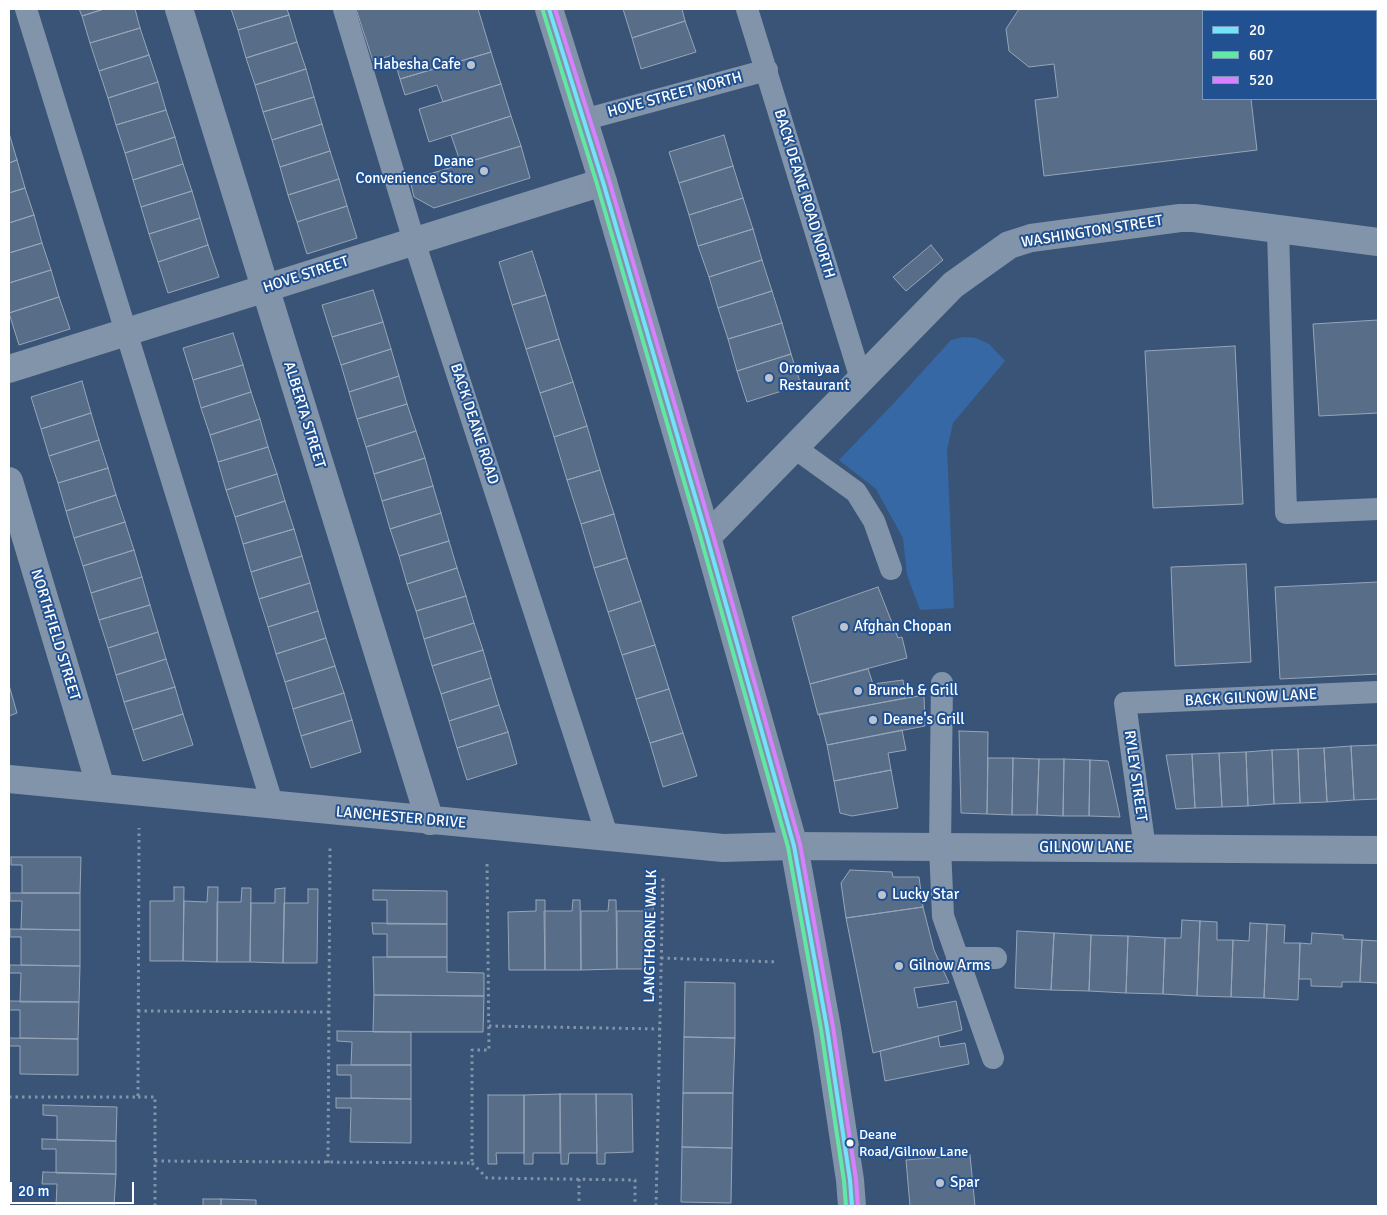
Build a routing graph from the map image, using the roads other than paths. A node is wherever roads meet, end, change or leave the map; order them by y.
1 (26, 9) edge
2 (179, 9) edge
3 (344, 9) edge
4 (549, 9) edge
5 (747, 9) edge
6 (767, 70) junction
7 (583, 120) junction
8 (603, 182) junction
9 (1278, 230) junction
10 (414, 241) junction
11 (1378, 242) edge
12 (265, 288) junction
13 (126, 332) junction
14 (9, 369) edge
15 (861, 379) junction
16 (795, 448) junction
17 (9, 481) edge
18 (1378, 509) edge
19 (707, 537) junction
20 (891, 569) dead end
21 (942, 683) dead end
22 (1378, 692) edge
23 (1125, 703) joint
24 (9, 779) edge
25 (101, 788) junction
26 (273, 806) junction
27 (430, 821) junction
28 (608, 838) junction
29 (794, 846) junction
30 (940, 847) junction
31 (1145, 848) junction
32 (1378, 850) edge
33 (958, 958) junction
34 (996, 958) dead end
35 (992, 1058) dead end
36 (852, 1206) edge

1 - 13 lane
2 - 12 street, ALBERTA STREET
3 - 10 lane, BACK DEANE ROAD
4 - 7 main road
5 - 6 lane, BACK DEANE ROAD NORTH
6 - 7 lane, HOVE STREET NORTH
6 - 15 lane, BACK DEANE ROAD NORTH
7 - 8 main road
8 - 10 street, HOVE STREET
8 - 19 main road
9 - 11 street, WASHINGTON STREET
9 - 15 street, WASHINGTON STREET
9 - 18 lane
10 - 12 street, HOVE STREET
10 - 28 lane, BACK DEANE ROAD
12 - 13 street, HOVE STREET
12 - 27 street, ALBERTA STREET
13 - 14 street, HOVE STREET
13 - 26 lane
15 - 16 street, WASHINGTON STREET
16 - 19 street, WASHINGTON STREET
16 - 20 lane
17 - 25 street, NORTHFIELD STREET
19 - 29 main road
21 - 30 lane
22 - 23 lane, BACK GILNOW LANE
23 - 31 lane, RYLEY STREET
24 - 25 street, LANCHESTER DRIVE
25 - 26 street, LANCHESTER DRIVE
26 - 27 street, LANCHESTER DRIVE
27 - 28 street, LANCHESTER DRIVE
28 - 29 street, LANCHESTER DRIVE
29 - 30 street, GILNOW LANE
29 - 36 main road
30 - 31 street, GILNOW LANE
30 - 33 lane
31 - 32 street, GILNOW LANE
33 - 34 lane
33 - 35 lane

